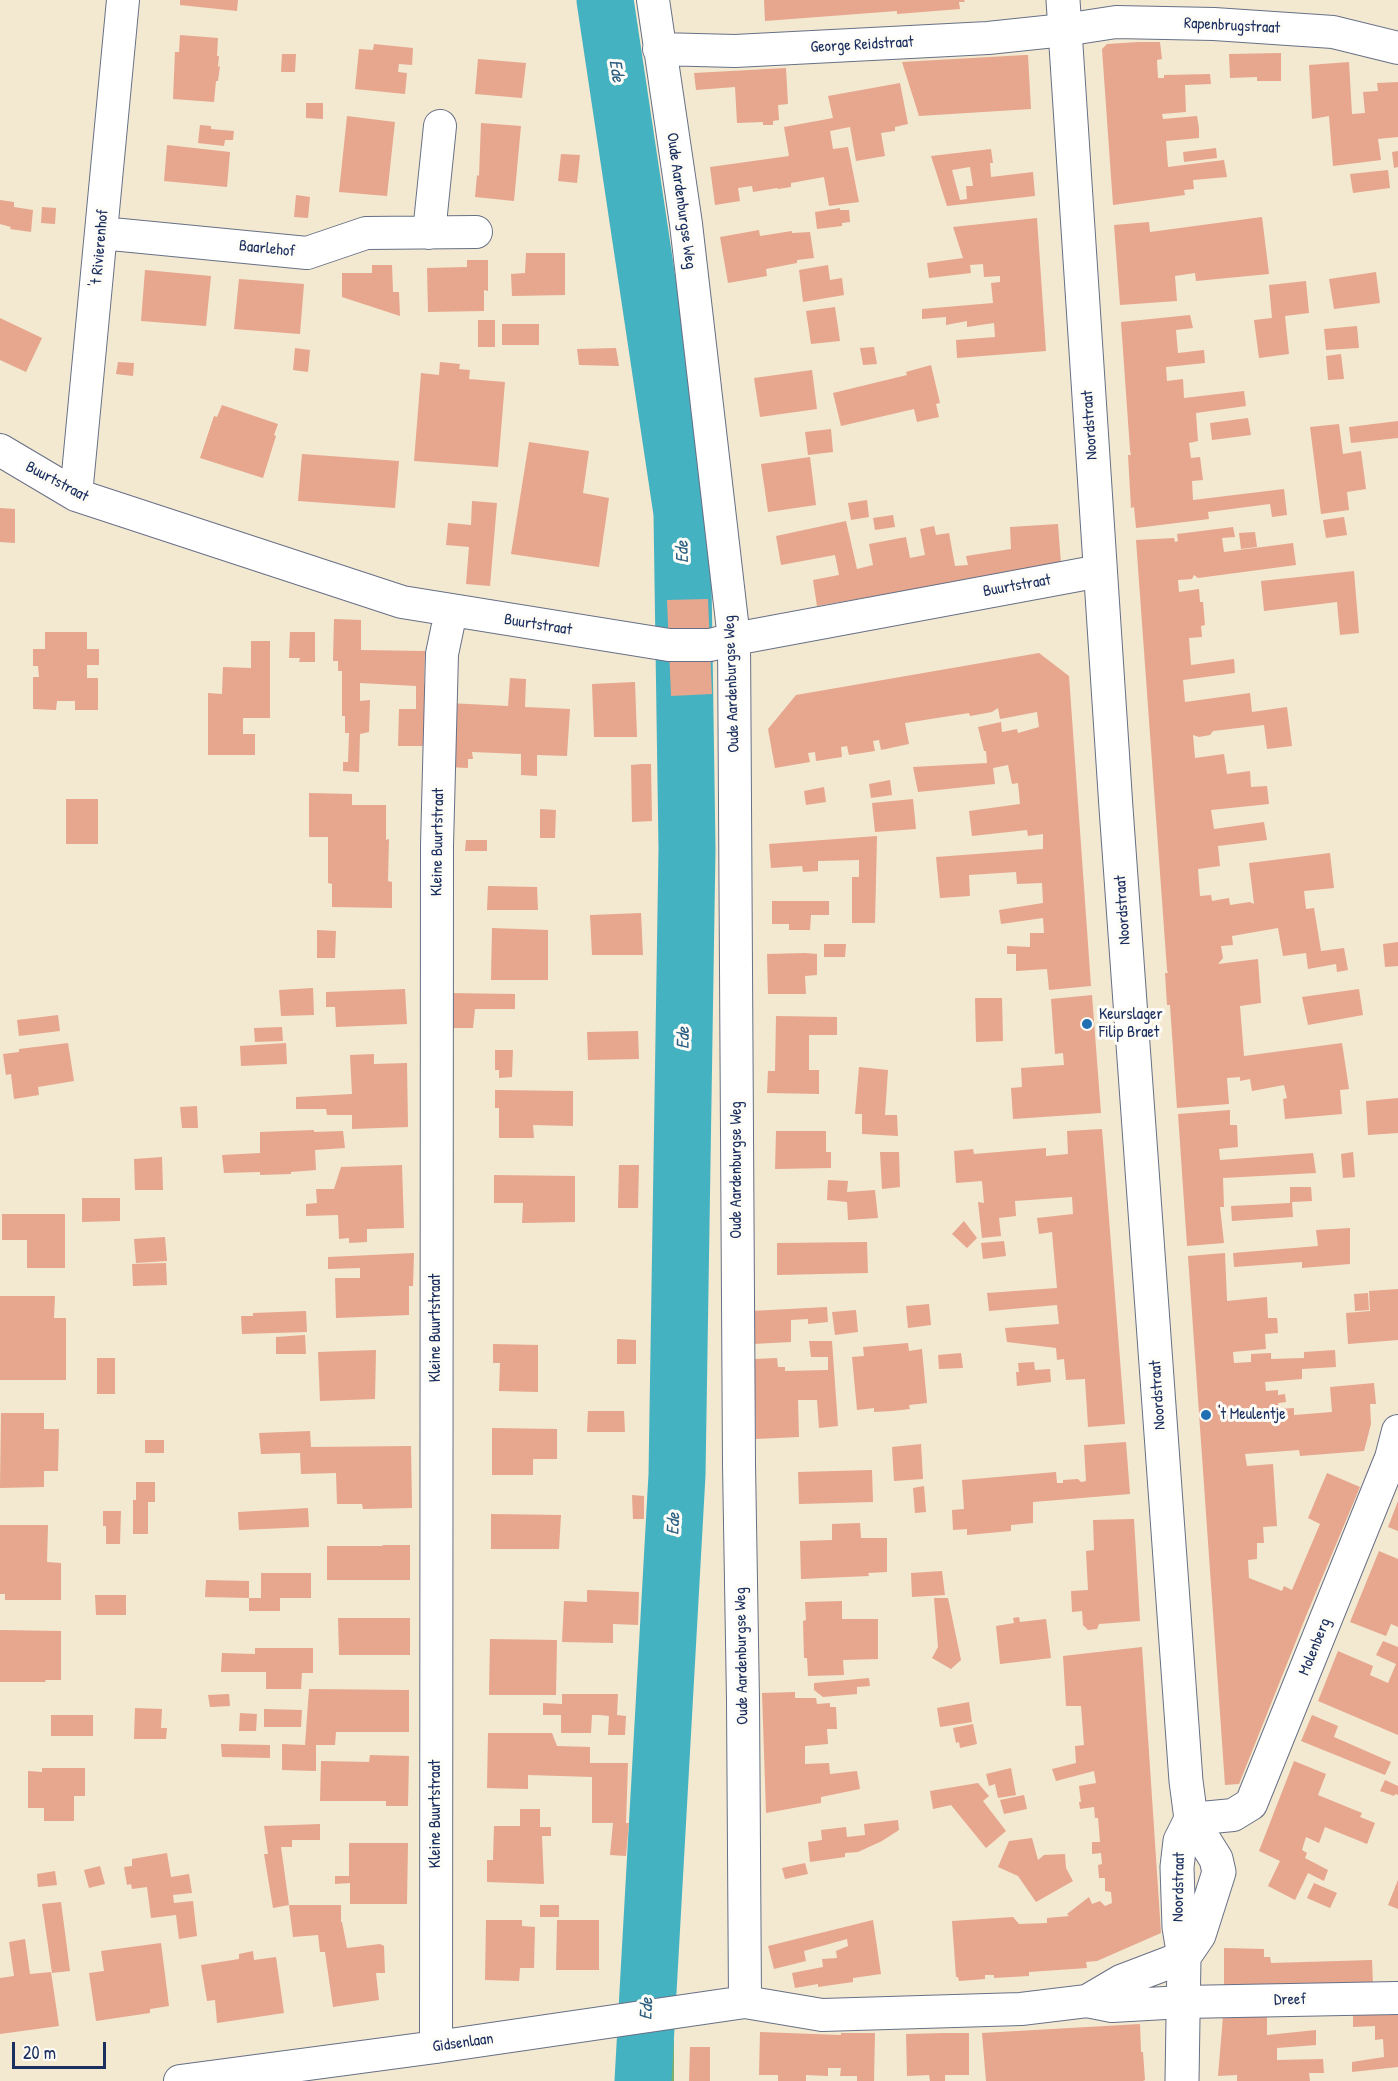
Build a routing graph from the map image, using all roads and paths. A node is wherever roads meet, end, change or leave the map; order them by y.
1 (123, 0) edge
2 (653, 0) edge
3 (1063, 15) edge
4 (1398, 48) edge
5 (659, 49) junction
6 (440, 126) dead end
7 (429, 232) junction
8 (476, 232) dead end
9 (101, 233) junction
10 (0, 450) edge
11 (76, 495) junction
12 (1100, 571) junction
13 (451, 611) junction
14 (722, 642) junction
15 (1398, 1431) edge
16 (1191, 1819) junction
17 (1184, 1957) junction
18 (1398, 1998) edge
19 (1087, 2001) junction
20 (745, 2002) junction
21 (1183, 2002) junction
22 (436, 2047) junction
23 (180, 2081) edge
24 (1182, 2081) edge

1 - 9 street, 't Rivierenhof
2 - 5 street, Oude Aardenburgse Weg
3 - 4 street, Rapenbrugstraat
3 - 5 street, George Reidstraat
3 - 12 street, Noordstraat
5 - 14 street, Oude Aardenburgse Weg
6 - 7 street
7 - 8 street, Baarlehof
7 - 9 street, Baarlehof
9 - 11 street, 't Rivierenhof
10 - 11 street, Buurtstraat
11 - 13 street, Buurtstraat
12 - 14 street, Buurtstraat
12 - 16 street, Noordstraat
13 - 14 street, Buurtstraat
13 - 22 street, Kleine Buurtstraat
14 - 20 street, Oude Aardenburgse Weg
15 - 16 street, Molenberg
16 - 17 street, Noordstraat
17 - 19 street
17 - 21 street
18 - 21 street, Dreef
19 - 20 street
19 - 21 street
20 - 22 street, Gidsenlaan
21 - 24 street
22 - 23 street, Gidsenlaan

